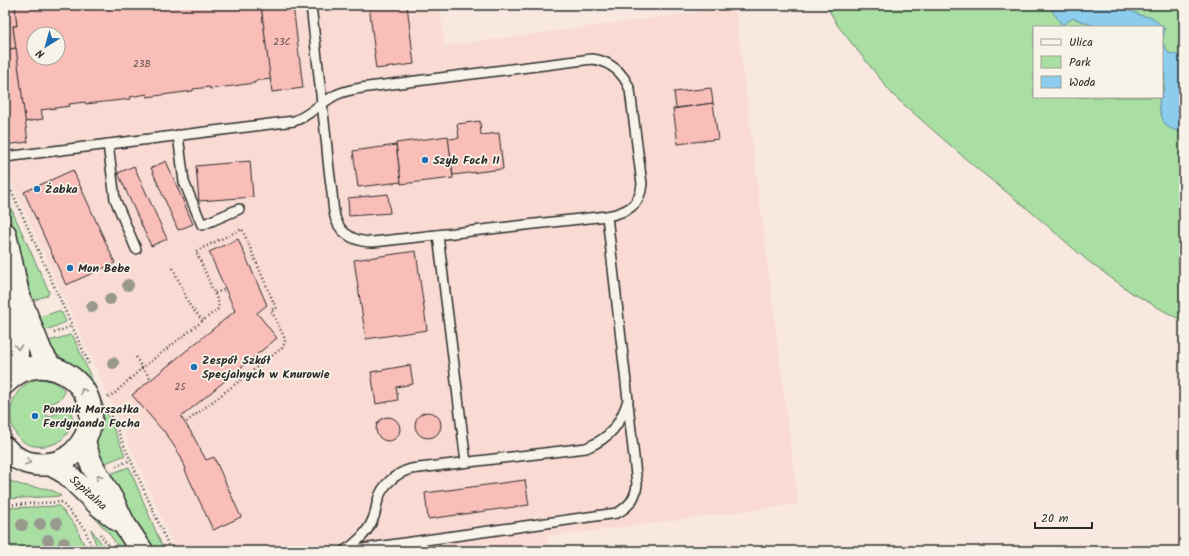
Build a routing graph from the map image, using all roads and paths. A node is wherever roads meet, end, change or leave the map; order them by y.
1 (311, 5) edge
2 (322, 104) junction
3 (178, 135) junction
4 (108, 144) junction
5 (5, 157) edge
6 (239, 209) dead end
7 (607, 216) junction
8 (5, 234) edge
9 (438, 235) junction
10 (136, 249) dead end
11 (173, 268) dead end
12 (226, 288) dead end
13 (215, 293) junction
14 (18, 294) junction
15 (203, 321) junction
16 (136, 357) dead end
17 (51, 368) junction
18 (142, 368) junction
19 (151, 379) dead end
20 (9, 380) edge
21 (104, 399) dead end
22 (628, 400) junction
23 (185, 423) dead end
24 (84, 441) junction
25 (6, 450) edge
26 (466, 462) junction
27 (50, 464) junction
28 (5, 505) edge
29 (124, 524) junction
30 (93, 551) edge
31 (142, 551) edge
32 (344, 551) edge
33 (348, 551) edge

1 - 2 lane
2 - 3 lane
2 - 7 lane
2 - 9 lane
3 - 4 lane
3 - 6 lane
4 - 5 lane
4 - 10 lane
7 - 9 lane
7 - 22 lane
8 - 14 street
9 - 26 lane
11 - 15 path
12 - 13 path
13 - 15 path
13 - 23 path
14 - 17 street
14 -> 20 street
15 - 18 path
16 - 18 path
17 - 20 street
24 -> 17 street
18 - 19 path
18 - 21 path
22 - 26 lane
22 - 33 lane
24 - 27 street
29 -> 24 street, Szpitalna
25 -> 27 street
26 - 32 lane
27 - 29 street, Szpitalna
28 - 30 path
29 - 31 street, Szpitalna

